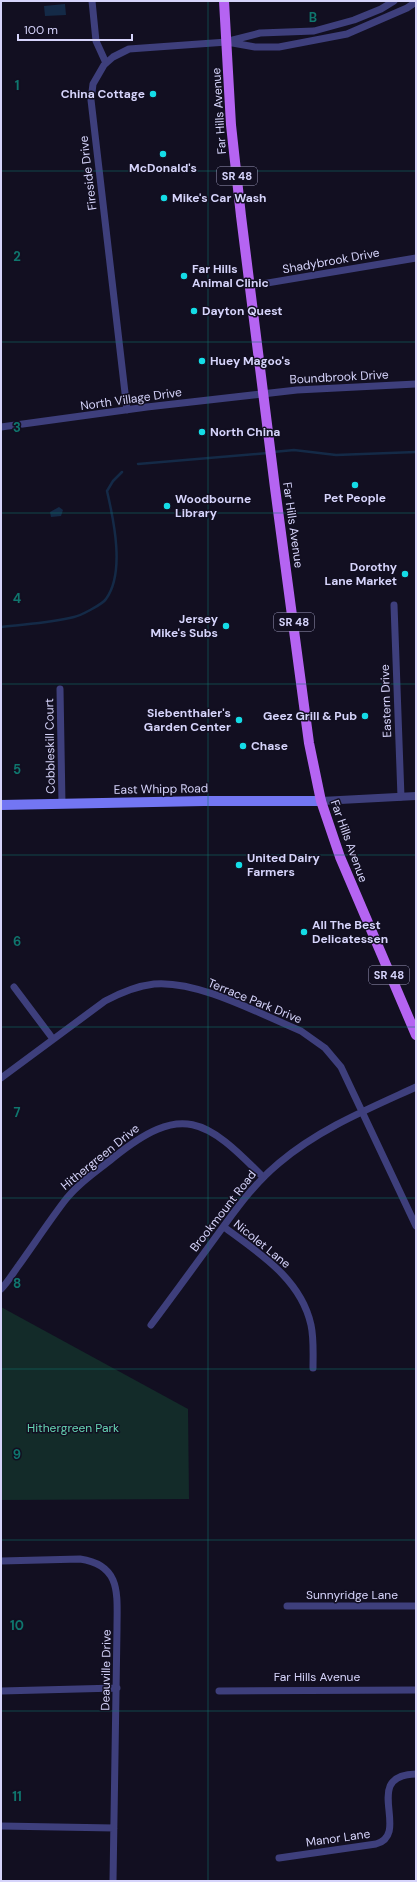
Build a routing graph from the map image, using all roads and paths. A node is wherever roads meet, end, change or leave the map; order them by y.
1 (92, 1) edge
2 (224, 1) edge
3 (394, 1) edge
4 (416, 2) edge
5 (227, 42) junction
6 (106, 62) junction
7 (416, 258) edge
8 (250, 286) junction
9 (416, 384) edge
10 (264, 394) junction
11 (128, 410) junction
12 (1, 427) edge
13 (394, 605) dead end
14 (60, 689) dead end
15 (416, 796) edge
16 (401, 797) junction
17 (321, 801) junction
18 (62, 804) junction
19 (1, 805) edge
20 (14, 987) dead end
21 (416, 1035) edge
22 (53, 1039) junction
23 (1, 1078) edge
24 (416, 1086) edge
25 (363, 1112) junction
26 (263, 1177) junction
27 (416, 1226) edge
28 (224, 1227) junction
29 (1, 1289) edge
30 (151, 1326) dead end
31 (313, 1368) dead end
32 (1, 1561) edge
33 (287, 1606) dead end
34 (416, 1606) edge
35 (116, 1688) junction
36 (416, 1690) edge
37 (1, 1691) edge
38 (219, 1691) dead end
39 (416, 1774) edge
40 (1, 1826) edge
41 (114, 1828) junction
42 (279, 1858) dead end
43 (113, 1881) edge

1 - 6 street
2 - 5 main road, Far Hills Avenue / SR 48
3 - 5 street
4 - 5 street
5 - 6 street, Fireside Drive
5 - 8 main road, Far Hills Avenue / SR 48
6 - 11 street, Fireside Drive
7 - 8 street, Shadybrook Drive
8 - 10 main road, Far Hills Avenue / SR 48
9 - 10 street, Boundbrook Drive
10 - 11 street, North Village Drive
10 - 17 main road, Far Hills Avenue / SR 48
11 - 12 street, North Village Drive
13 - 16 street, Eastern Drive
14 - 18 street, Cobbleskill Court
15 - 16 street
16 - 17 street
17 - 18 main road, East Whipp Road
17 - 21 main road, Far Hills Avenue / SR 48
18 - 19 main road, East Whipp Road
20 - 22 street
22 - 23 street, Terrace Park Drive
22 - 25 street, Terrace Park Drive
24 - 25 street, Brookmount Road
25 - 26 street, Brookmount Road
25 - 27 street, Terrace Park Drive
26 - 28 street, Brookmount Road
26 - 29 street, Hithergreen Drive
28 - 30 street, Brookmount Road
28 - 31 street, Nicolet Lane
32 - 35 street, Deauville Drive
33 - 34 street, Sunnyridge Lane
35 - 37 street
35 - 41 street, Deauville Drive
36 - 38 street, Far Hills Avenue
39 - 42 street, Manor Lane
40 - 41 street
41 - 43 street, Deauville Drive

